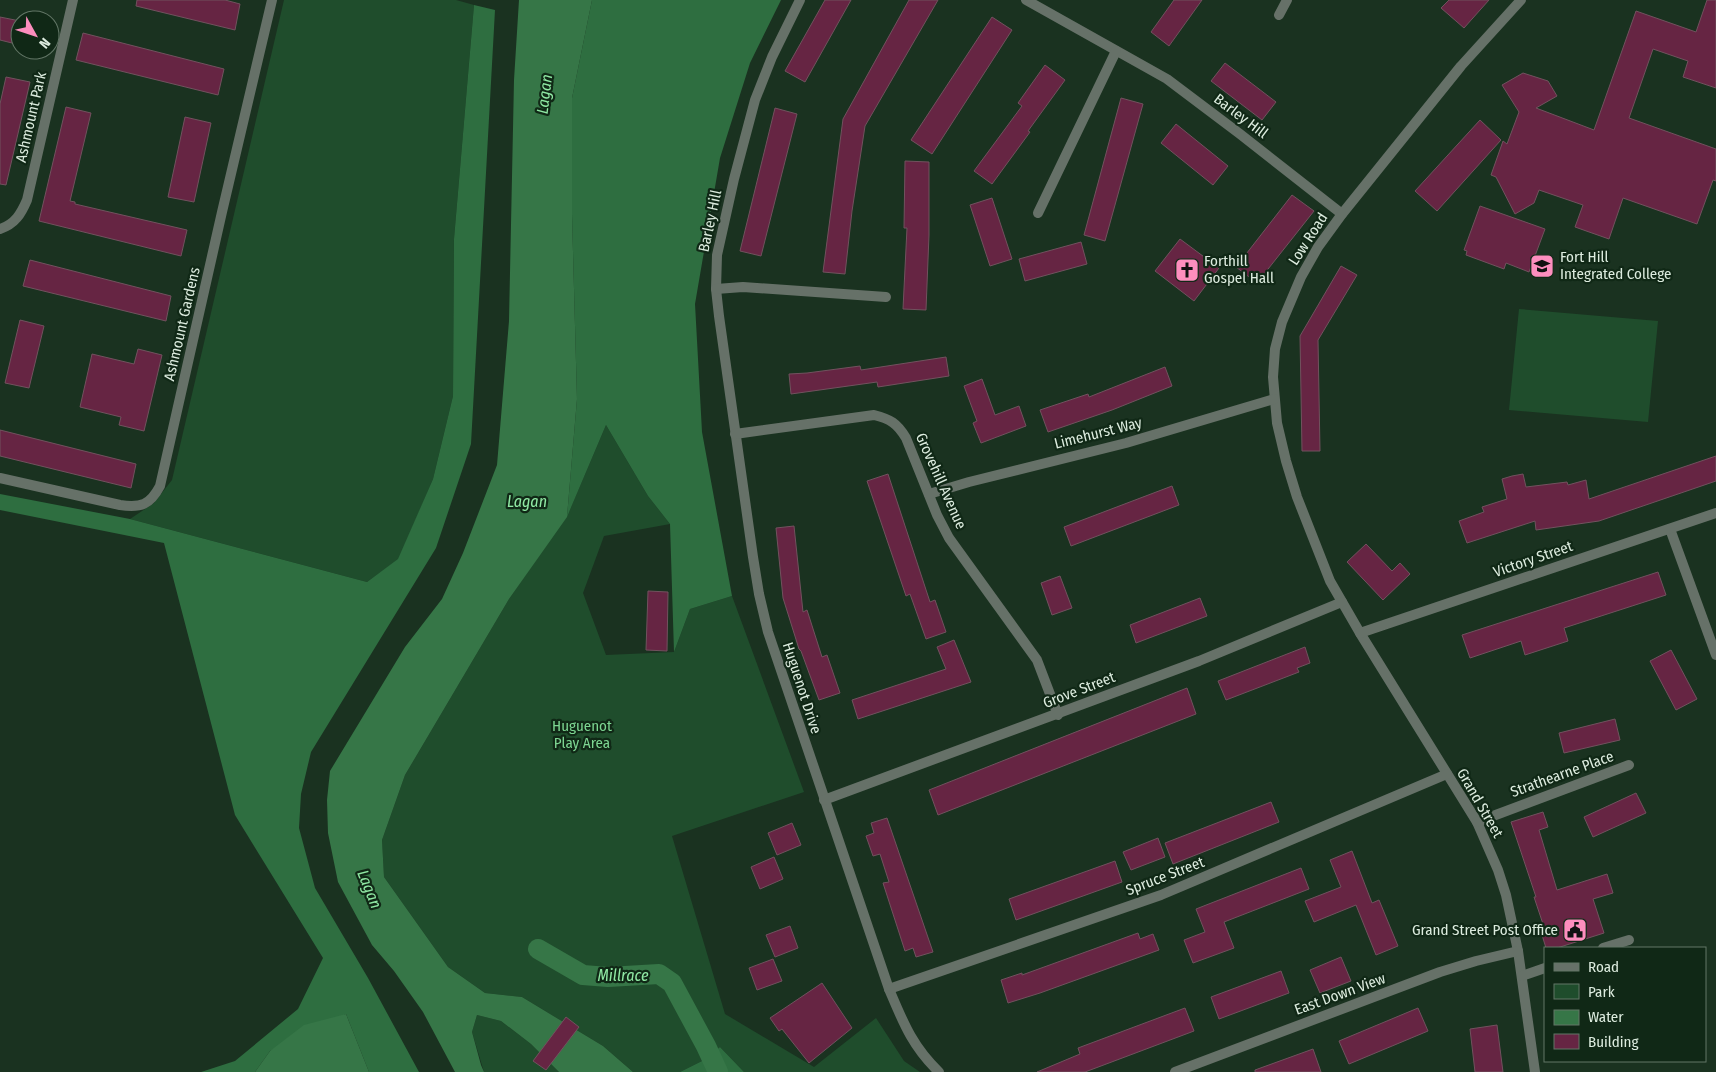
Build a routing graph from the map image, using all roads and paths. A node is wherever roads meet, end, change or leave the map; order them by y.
1 (73, 0) edge
2 (272, 0) edge
3 (800, 0) edge
4 (1026, 0) edge
5 (1288, 0) edge
6 (1521, 0) edge
7 (1279, 15) dead end
8 (1116, 51) junction
9 (1038, 213) dead end
10 (1342, 214) junction
11 (0, 229) edge
12 (716, 289) junction
13 (886, 297) dead end
14 (1274, 399) junction
15 (735, 434) junction
16 (0, 478) edge
17 (929, 494) junction
18 (1716, 513) edge
19 (1670, 529) junction
20 (1342, 602) junction
21 (1360, 633) junction
22 (1716, 655) edge
23 (1058, 715) junction
24 (1629, 765) dead end
25 (1446, 774) junction
26 (824, 800) junction
27 (1477, 822) junction
28 (1629, 940) dead end
29 (1610, 947) edge
30 (1518, 951) junction
31 (1544, 968) edge
32 (1522, 976) junction
33 (889, 988) junction
34 (939, 1072) edge
35 (1175, 1072) edge
36 (1535, 1072) edge

1 - 11 street, Ashmount Park
2 - 16 street, Ashmount Gardens
3 - 12 street, Barley Hill
4 - 8 street, Barley Hill
5 - 7 street
6 - 10 street, Low Road
8 - 9 street
8 - 10 street, Barley Hill
10 - 14 street, Low Road
12 - 13 street
12 - 15 street, Huguenot Drive
14 - 17 street, Limehurst Way
14 - 20 street, Low Road
15 - 17 street, Grovehill Avenue
15 - 26 street, Huguenot Drive
17 - 23 street, Grovehill Avenue
18 - 19 street, Victory Street
19 - 21 street, Victory Street
19 - 22 street
20 - 21 street, Grand Street
20 - 23 street, Grove Street
21 - 25 street, Grand Street
23 - 26 street, Grove Street
24 - 27 street, Strathearne Place
25 - 27 street, Grand Street
25 - 33 street, Spruce Street
26 - 33 street, Huguenot Drive
27 - 30 street, Grand Street
28 - 29 street
30 - 32 street, Grand Street
30 - 35 street, East Down View
31 - 32 street
32 - 36 street, Grand Street
33 - 34 street, Huguenot Drive

